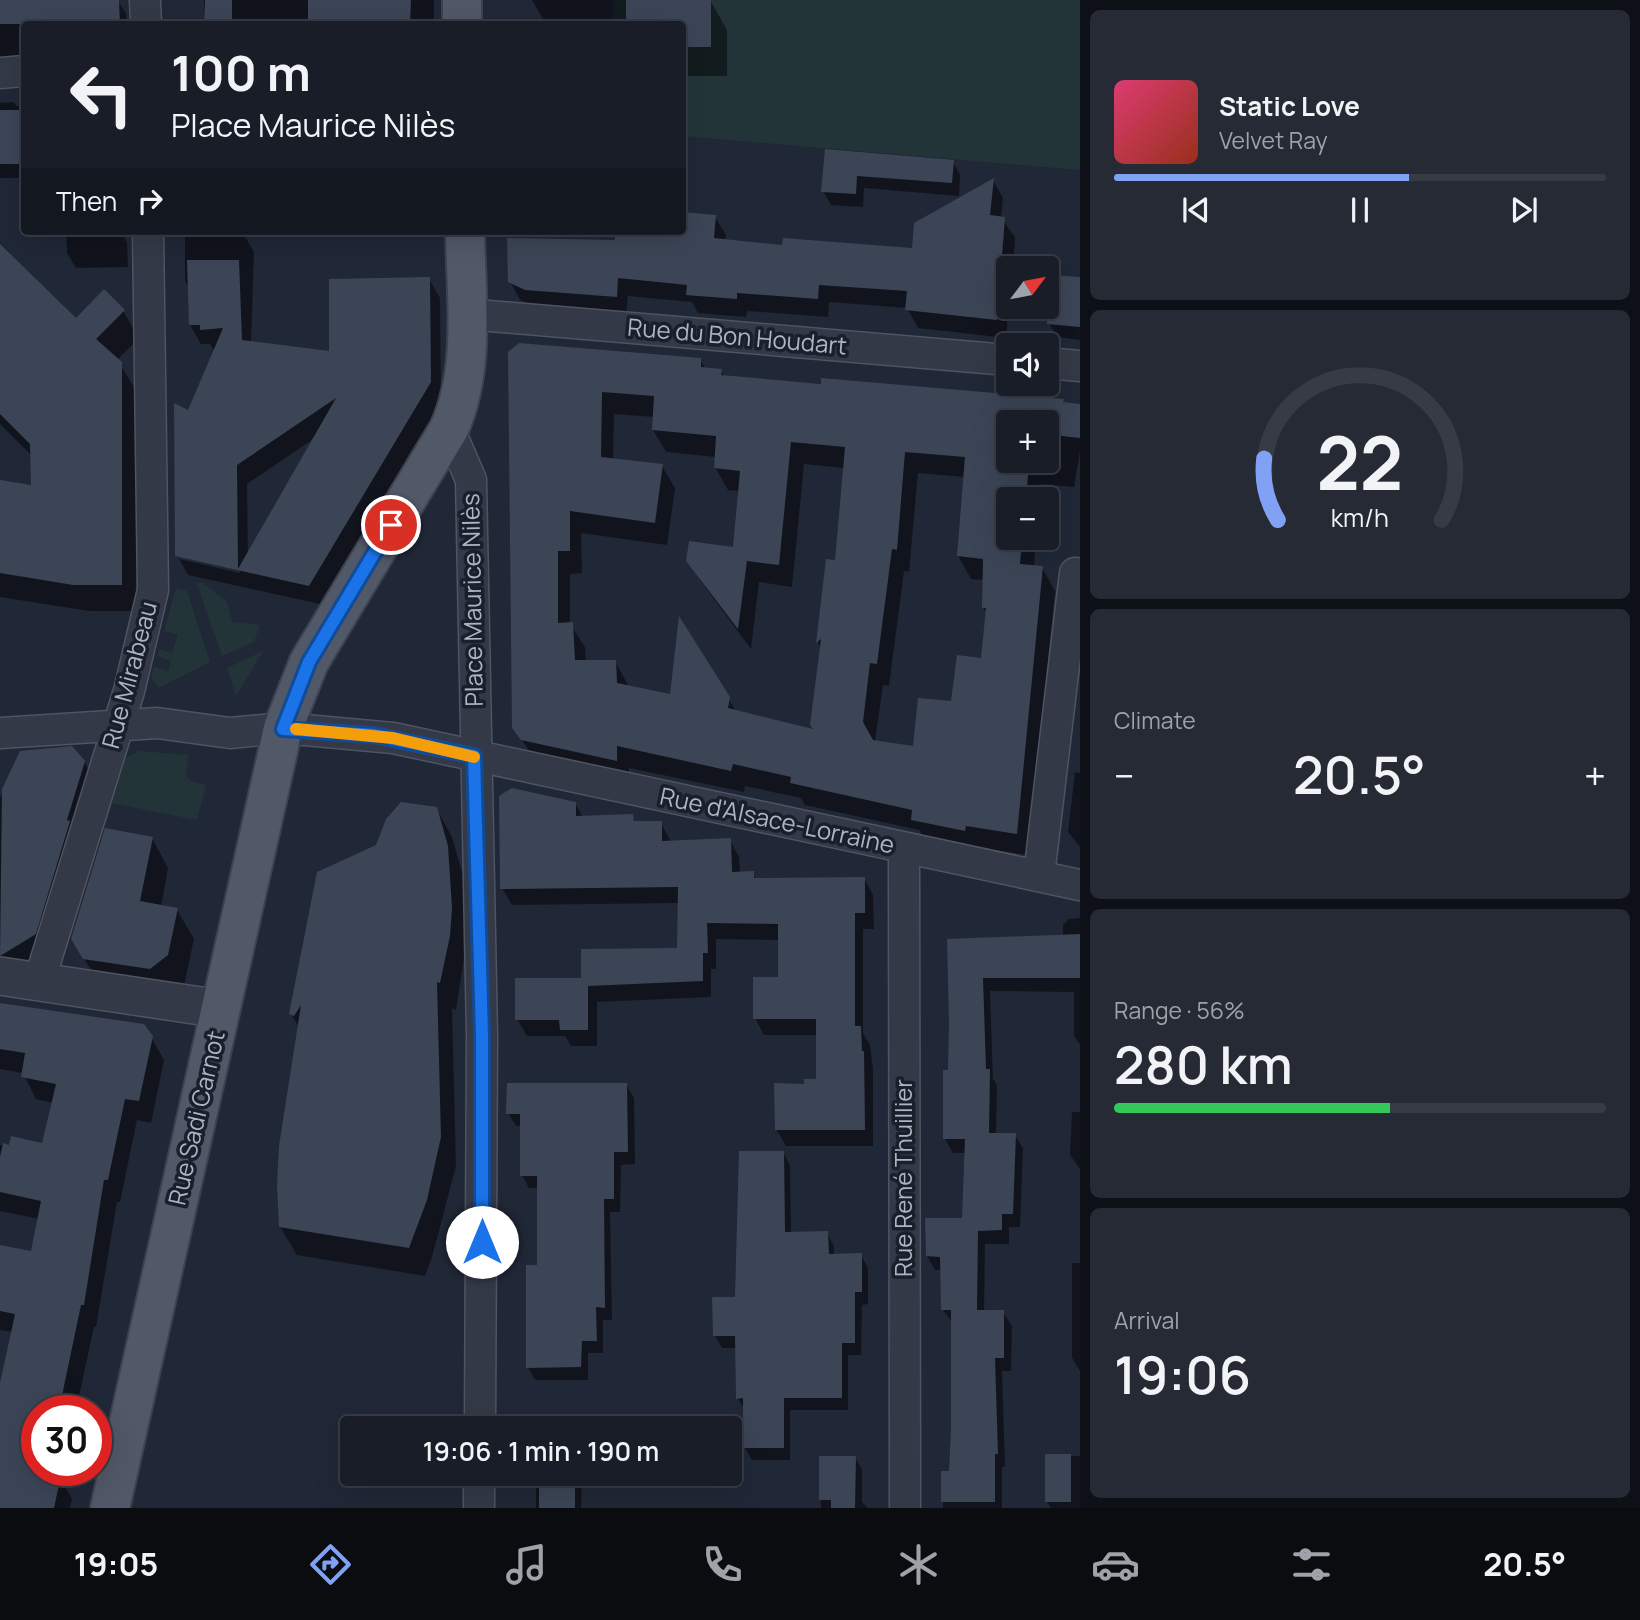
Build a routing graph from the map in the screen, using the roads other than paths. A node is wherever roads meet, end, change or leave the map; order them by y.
1 (145, 0) edge
2 (462, 0) edge
3 (146, 21) edge
4 (462, 21) edge
5 (21, 71) edge
6 (0, 73) edge
7 (148, 235) edge
8 (465, 235) edge
9 (466, 314) junction
10 (996, 359) edge
11 (1059, 364) edge
12 (1080, 366) edge
13 (449, 429) junction
14 (1075, 573) dead end
15 (117, 723) junction
16 (283, 729) junction
17 (0, 733) edge
18 (474, 756) junction
19 (904, 849) junction
20 (1039, 875) junction
21 (1080, 885) edge
22 (0, 976) edge
23 (39, 982) junction
24 (222, 1009) junction
25 (480, 1416) edge
26 (479, 1486) edge
27 (110, 1508) edge
28 (479, 1508) edge
29 (905, 1508) edge

1 - 3 street
2 - 4 main road
5 - 6 street
7 - 15 street, Rue Mirabeau
8 - 9 main road
9 - 10 street, Rue du Bon Houdart
9 - 13 main road
11 - 12 street
13 - 16 main road
13 - 18 street, Place Maurice Nilès
14 - 20 street
15 - 16 street
15 - 17 street
15 - 23 street, Rue Mirabeau
16 - 18 street
16 - 24 main road, Rue Sadi Carnot
18 - 19 street, Rue d'Alsace-Lorraine
18 - 25 street, Place Maurice Nilès
19 - 20 street, Rue d'Alsace-Lorraine
19 - 29 street, Rue René Thuillier
20 - 21 street, Rue d'Alsace-Lorraine
22 - 23 street
23 - 24 street
24 - 27 main road, Rue Sadi Carnot
26 - 28 street

